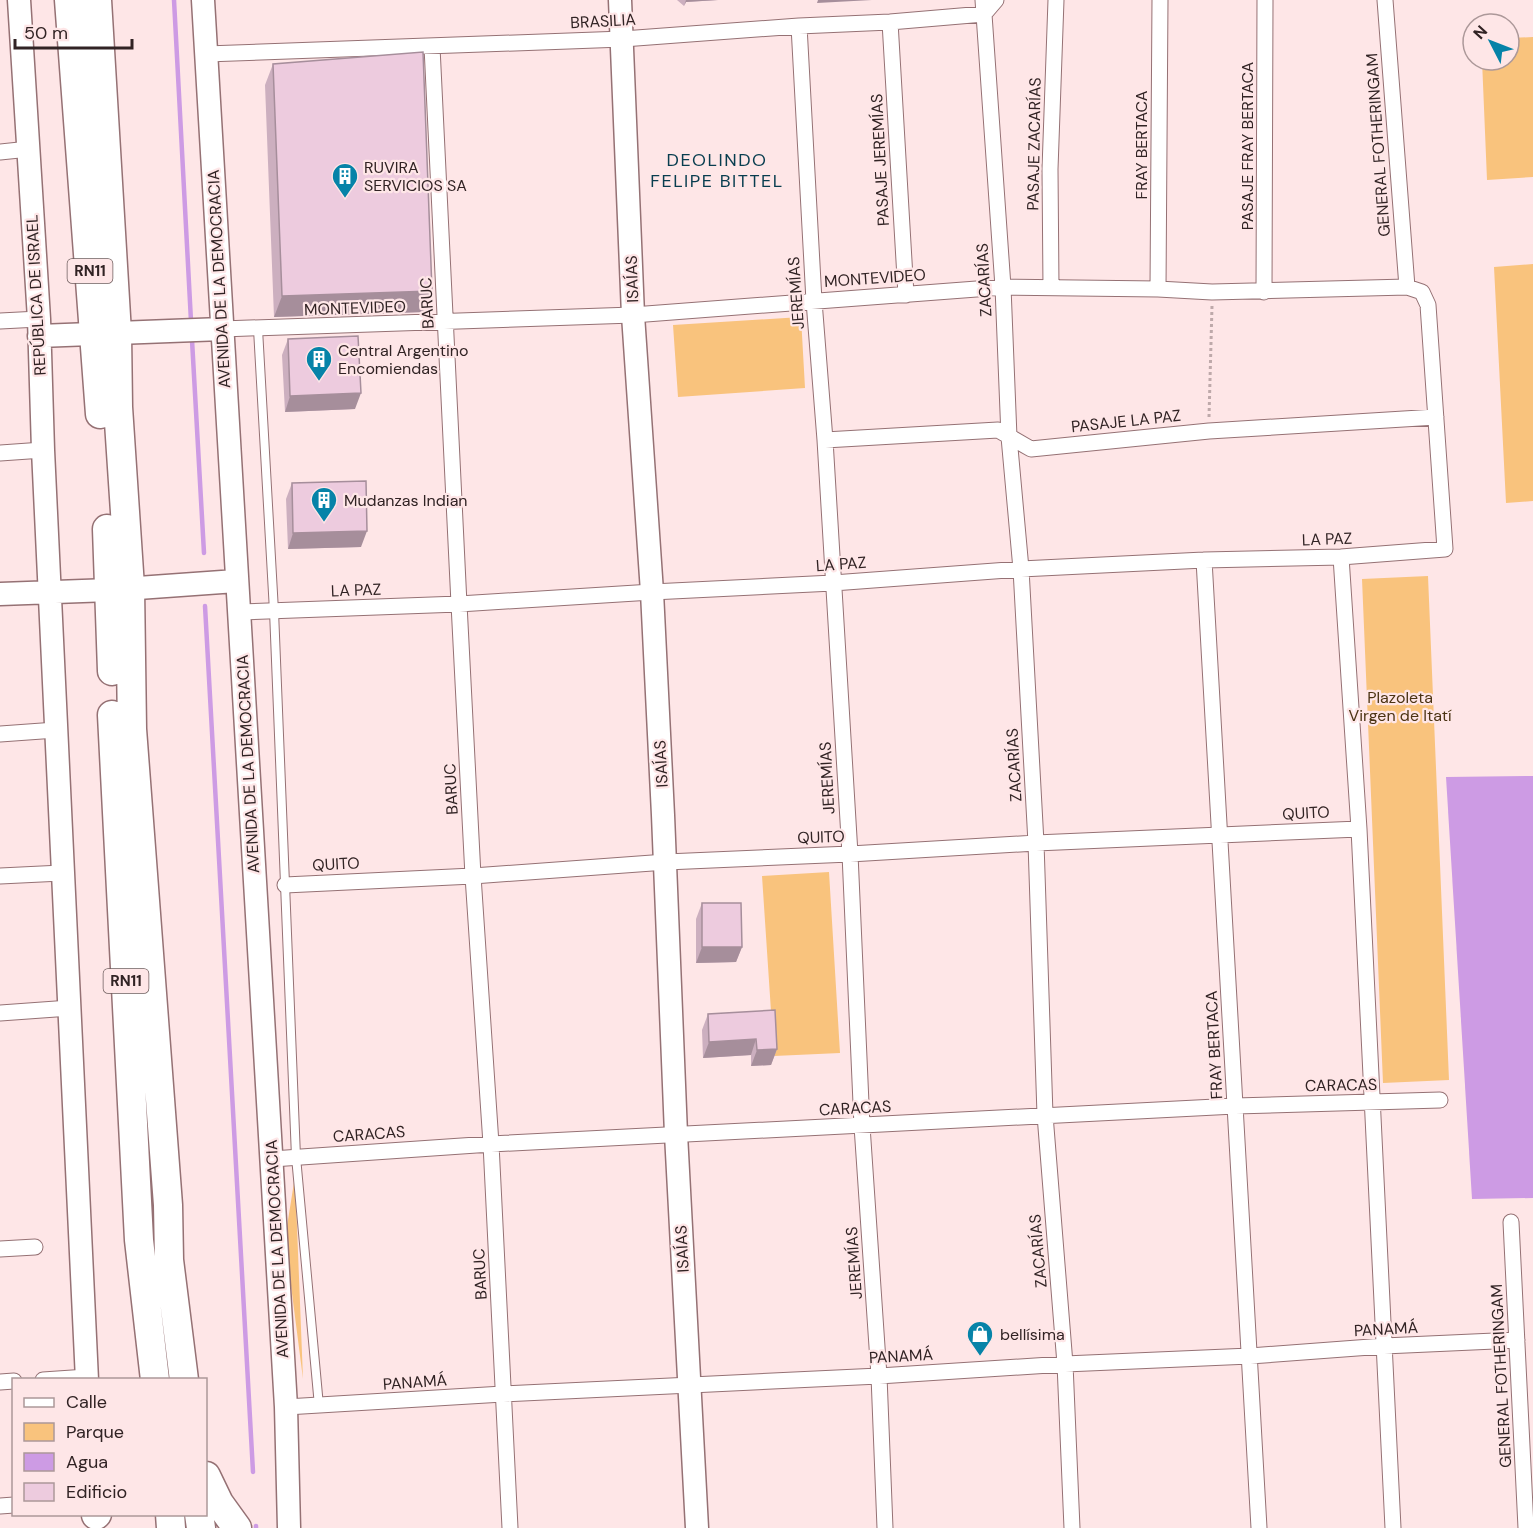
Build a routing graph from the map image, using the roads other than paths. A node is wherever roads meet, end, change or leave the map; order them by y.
1 (19, 0) edge
2 (69, 0) edge
3 (98, 0) edge
4 (203, 0) edge
5 (620, 0) edge
6 (996, 0) edge
7 (1056, 0) edge
8 (1160, 0) edge
9 (1265, 0) edge
10 (1385, 0) edge
11 (983, 7) edge
12 (890, 22) junction
13 (799, 26) junction
14 (623, 39) junction
15 (432, 47) junction
16 (206, 54) junction
17 (29, 149) junction
18 (0, 152) edge
19 (1003, 287) junction
20 (1407, 287) junction
21 (1051, 288) junction
22 (1158, 289) junction
23 (1264, 292) junction
24 (906, 295) junction
25 (814, 301) junction
26 (633, 315) junction
27 (0, 321) edge
28 (446, 322) junction
29 (39, 327) junction
30 (222, 329) junction
31 (258, 329) junction
32 (106, 333) junction
33 (1436, 417) junction
34 (1009, 437) junction
35 (825, 440) junction
36 (43, 450) junction
37 (0, 453) edge
38 (1341, 557) junction
39 (1204, 560) junction
40 (1021, 569) junction
41 (236, 580) junction
42 (833, 583) junction
43 (120, 588) junction
44 (50, 591) junction
45 (651, 592) junction
46 (0, 594) edge
47 (459, 604) junction
48 (274, 611) junction
49 (239, 612) junction
50 (56, 730) junction
51 (0, 734) edge
52 (1359, 829) junction
53 (1221, 835) junction
54 (1036, 843) junction
55 (850, 854) junction
56 (666, 862) junction
57 (62, 873) junction
58 (0, 876) edge
59 (473, 876) junction
60 (285, 885) junction
61 (70, 1008) junction
62 (0, 1013) edge
63 (1440, 1100) dead end
64 (1372, 1103) junction
65 (1236, 1106) junction
66 (1045, 1116) junction
67 (862, 1125) junction
68 (676, 1134) junction
69 (491, 1144) junction
70 (297, 1157) junction
71 (272, 1159) junction
72 (1511, 1222) dead end
73 (35, 1247) dead end
74 (0, 1249) edge
75 (1517, 1340) junction
76 (1384, 1346) junction
77 (1250, 1356) junction
78 (1065, 1364) junction
79 (151, 1372) edge
80 (879, 1376) junction
81 (87, 1378) edge
82 (184, 1378) edge
83 (690, 1385) junction
84 (503, 1394) junction
85 (319, 1406) junction
86 (286, 1407) junction
87 (207, 1478) edge
88 (237, 1528) edge
89 (289, 1528) edge
90 (510, 1528) edge
91 (697, 1528) edge
92 (885, 1528) edge
93 (1072, 1528) edge
94 (1259, 1528) edge
95 (1393, 1528) edge
96 (1527, 1528) edge

1 - 17 street, REPÚBLICA DE ISRAEL
2 - 32 highway, RN11
3 - 32 highway, RN11
4 - 16 street, AVENIDA DE LA DEMOCRACIA
5 - 14 street, ISAÍAS
6 - 11 street
7 - 21 street, PASAJE ZACARÍAS
8 - 22 street, FRAY BERTACA
9 - 23 street, PASAJE FRAY BERTACA
10 - 20 street, GENERAL FOTHERINGAM
11 - 12 street, BRASILIA
11 - 19 street, ZACARÍAS
12 - 13 street, BRASILIA
12 - 24 street, PASAJE JEREMÍAS
13 - 14 street, BRASILIA
13 - 25 street, JEREMÍAS
14 - 15 street, BRASILIA
14 - 26 street, ISAÍAS
15 - 16 street, BRASILIA
15 - 28 street, BARUC
16 - 30 street, AVENIDA DE LA DEMOCRACIA
17 - 18 street
17 - 29 street, REPÚBLICA DE ISRAEL
19 - 21 street, MONTEVIDEO
19 - 24 street, MONTEVIDEO
19 - 34 street, ZACARÍAS
20 - 23 street, MONTEVIDEO
20 - 33 street, MONTEVIDEO
21 - 22 street, MONTEVIDEO
22 - 23 street, MONTEVIDEO
24 - 25 street, MONTEVIDEO
25 - 26 street, MONTEVIDEO
25 - 35 street, JEREMÍAS
26 - 28 street, MONTEVIDEO
26 - 45 street, ISAÍAS
27 - 29 street
28 - 31 street, MONTEVIDEO
28 - 47 street, BARUC
29 - 32 street
29 - 36 street, REPÚBLICA DE ISRAEL
30 - 31 street, MONTEVIDEO
30 - 32 street
30 - 41 street, AVENIDA DE LA DEMOCRACIA
31 - 48 lane
32 - 43 highway, RN11
32 - 43 highway, RN11
33 - 34 street, PASAJE LA PAZ
33 - 38 street, LA PAZ
34 - 35 street, PASAJE LA PAZ
34 - 40 street, ZACARÍAS
35 - 42 street, JEREMÍAS
36 - 37 street
36 - 44 street, REPÚBLICA DE ISRAEL
38 - 39 street, LA PAZ
38 - 52 street
39 - 40 street, LA PAZ
39 - 53 street, FRAY BERTACA
40 - 42 street, LA PAZ
40 - 54 street, ZACARÍAS
41 - 43 street
41 - 49 street, AVENIDA DE LA DEMOCRACIA
42 - 45 street, LA PAZ
42 - 55 street, JEREMÍAS
43 - 44 street
43 - 79 highway, RN11
43 - 82 highway
44 - 46 street
44 - 50 street
45 - 47 street, LA PAZ
45 - 56 street, ISAÍAS
47 - 48 street, LA PAZ
47 - 59 street, BARUC
48 - 49 street, LA PAZ
48 - 60 lane
49 - 71 street, AVENIDA DE LA DEMOCRACIA
50 - 51 street
50 - 57 street
52 - 53 street, QUITO
52 - 64 street
53 - 54 street, QUITO
53 - 65 street, FRAY BERTACA
54 - 55 street, QUITO
54 - 66 street, ZACARÍAS
55 - 56 street, QUITO
55 - 67 street, JEREMÍAS
56 - 59 street, QUITO
56 - 68 street, ISAÍAS
57 - 58 street
57 - 61 street
59 - 60 street, QUITO
59 - 69 street, BARUC
60 - 70 lane
61 - 62 street
61 - 81 street
63 - 64 street, CARACAS
64 - 65 street, CARACAS
64 - 76 street
65 - 66 street, CARACAS
65 - 77 street, FRAY BERTACA
66 - 67 street, CARACAS
66 - 78 street, ZACARÍAS
67 - 68 street, CARACAS
67 - 80 street, JEREMÍAS
68 - 69 street, CARACAS
68 - 83 street, ISAÍAS
69 - 70 street, CARACAS
69 - 84 street, BARUC
70 - 71 street, CARACAS
70 - 85 lane
71 - 86 street, AVENIDA DE LA DEMOCRACIA
72 - 75 street, GENERAL FOTHERINGAM
73 - 74 street
75 - 76 street, PANAMÁ
75 - 96 street, GENERAL FOTHERINGAM
76 - 77 street, PANAMÁ
76 - 95 street
77 - 78 street, PANAMÁ
77 - 94 street, FRAY BERTACA
78 - 80 street, PANAMÁ
78 - 93 street, ZACARÍAS
80 - 83 street, PANAMÁ
80 - 92 street, JEREMÍAS
83 - 84 street, PANAMÁ
83 - 91 street, ISAÍAS
84 - 85 street, PANAMÁ
84 - 90 street, BARUC
85 - 86 street, PANAMÁ
86 - 89 street, AVENIDA DE LA DEMOCRACIA
87 - 88 highway

